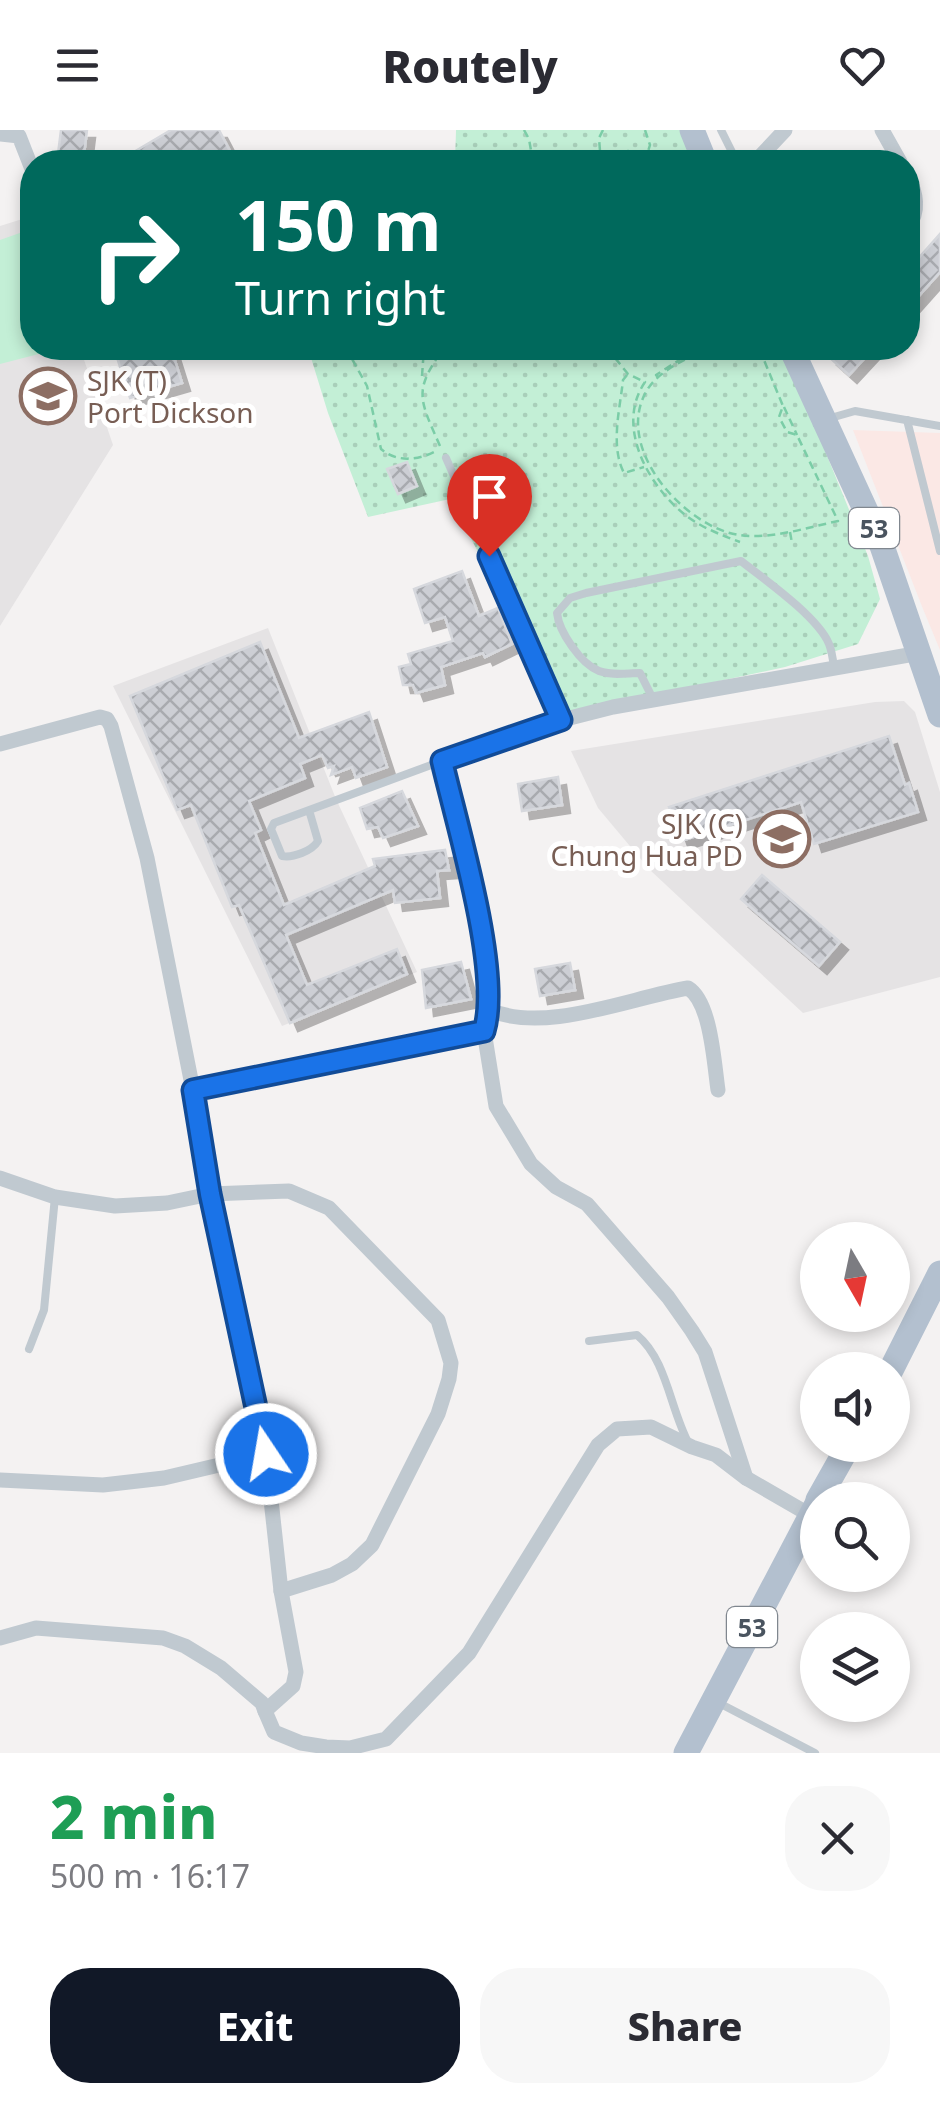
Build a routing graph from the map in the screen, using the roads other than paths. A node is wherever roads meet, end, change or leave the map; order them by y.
1 (785, 130) edge
2 (25, 133) edge
3 (0, 134) edge
4 (766, 150) edge
5 (797, 360) edge
6 (826, 419) junction
7 (906, 420) junction
8 (940, 426) edge
9 (446, 458) dead end
10 (940, 551) edge
11 (928, 662) edge
12 (834, 668) junction
13 (653, 700) junction
14 (940, 715) edge
15 (561, 720) junction
16 (0, 744) edge
17 (442, 761) junction
18 (309, 810) junction
19 (490, 1010) junction
20 (484, 1031) junction
21 (193, 1090) junction
22 (718, 1090) dead end
23 (0, 1178) edge
24 (210, 1194) junction
25 (54, 1197) junction
26 (940, 1273) edge
27 (589, 1341) dead end
28 (29, 1349) dead end
29 (899, 1352) edge
30 (692, 1448) junction
31 (266, 1454) junction
32 (746, 1478) junction
33 (0, 1480) edge
34 (800, 1499) edge
35 (800, 1534) edge
36 (281, 1591) junction
37 (0, 1638) edge
38 (714, 1700) junction
39 (265, 1711) junction
40 (686, 1753) edge
41 (815, 1753) edge

1 - 4 street
2 - 3 street
5 - 6 main road, 53
6 - 7 lane
6 - 11 main road, 53
7 - 8 lane
7 - 10 lane
9 - 15 lane
11 - 12 street
11 - 14 main road, 53
12 - 13 street
12 - 13 lane
13 - 15 street
15 - 17 street
16 - 21 street
17 - 18 lane
17 - 19 street
18 - 18 lane
19 - 20 street
19 - 22 street
20 - 21 street
20 - 32 street
21 - 24 street
23 - 25 street
24 - 25 street
24 - 31 street
24 - 36 street
25 - 28 lane
26 - 29 main road
27 - 30 lane
30 - 32 street
30 - 39 street
31 - 33 street
31 - 36 street
32 - 34 street
35 - 38 main road, 53
36 - 39 street
37 - 39 street
38 - 40 main road, 53
38 - 41 lane

